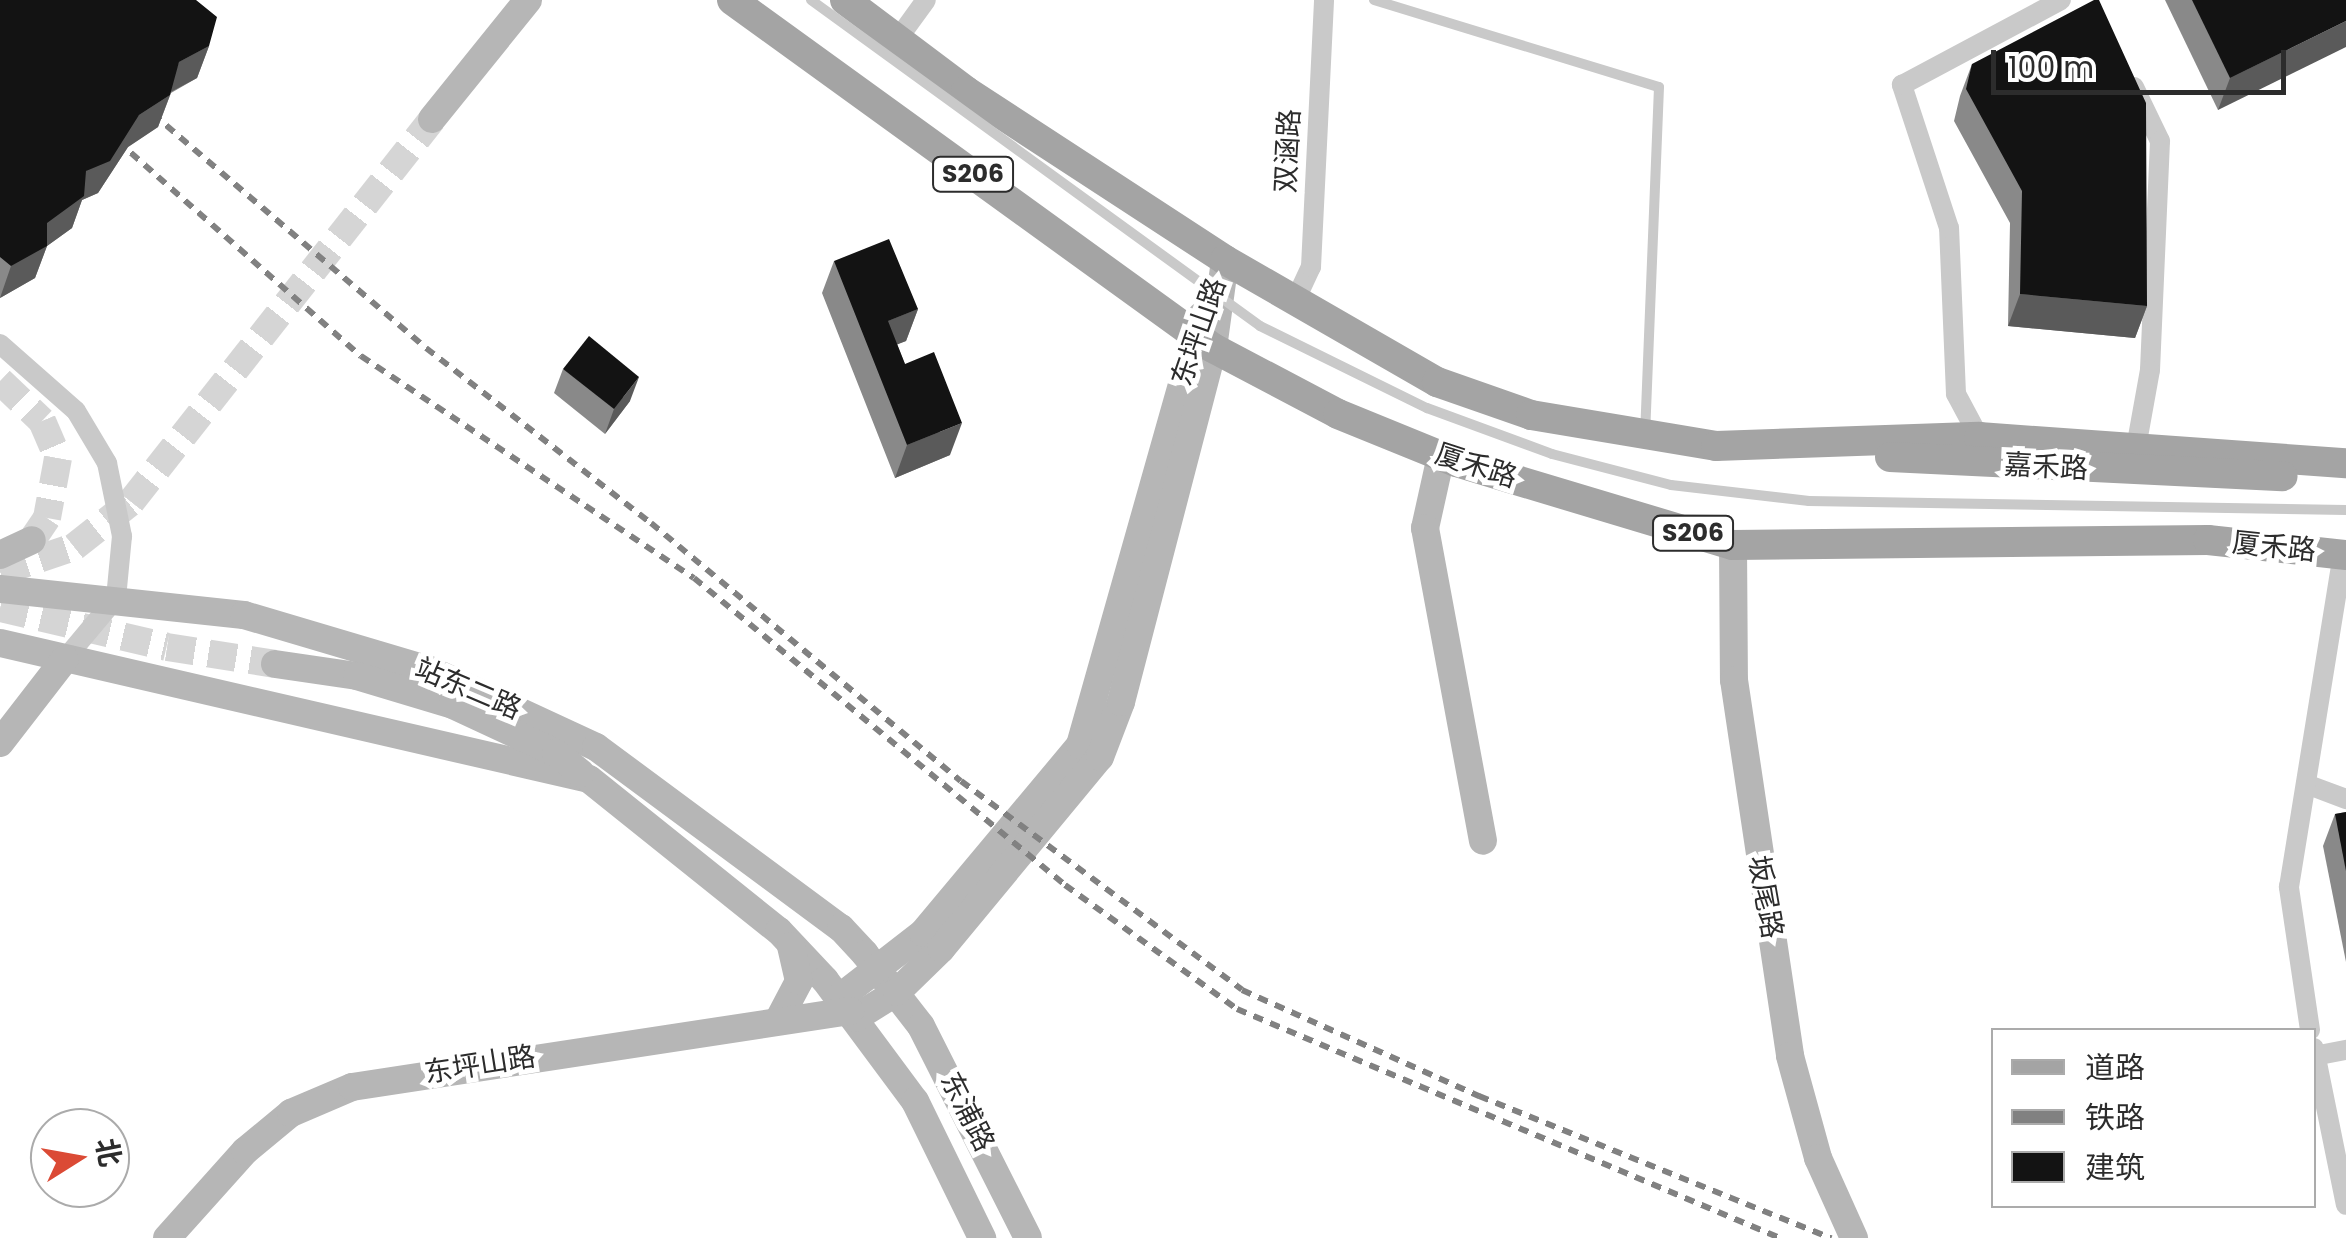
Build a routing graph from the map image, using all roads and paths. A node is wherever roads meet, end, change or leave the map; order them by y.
1 (528, 0) edge
2 (732, 0) edge
3 (810, 0) edge
4 (844, 0) edge
5 (926, 0) edge
6 (1324, 0) edge
7 (1374, 0) edge
8 (2061, 0) edge
9 (897, 40) junction
10 (2127, 71) edge
11 (432, 119) tunnel mouth
12 (1225, 260) junction
13 (1295, 302) junction
14 (1203, 340) junction
15 (0, 344) edge
16 (1646, 434) junction
17 (1980, 438) junction
18 (1746, 445) junction
19 (2136, 448) junction
20 (1441, 456) junction
21 (2346, 463) edge
22 (2346, 478) edge
23 (2346, 510) edge
24 (32, 540) tunnel mouth
25 (1733, 545) junction
26 (2345, 550) edge
27 (0, 555) edge
28 (0, 589) edge
29 (116, 598) junction
30 (0, 643) edge
31 (66, 659) junction
32 (276, 664) tunnel mouth
33 (0, 743) edge
34 (589, 779) junction
35 (2306, 784) junction
36 (2346, 800) edge
37 (1482, 841) dead end
38 (791, 944) junction
39 (881, 973) junction
40 (848, 1009) junction
41 (778, 1022) junction
42 (2310, 1028) edge
43 (2346, 1050) edge
44 (2316, 1053) edge
45 (2316, 1062) edge
46 (2346, 1205) edge
47 (166, 1238) edge
48 (982, 1238) edge
49 (1028, 1238) edge
50 (1854, 1238) edge

1 - 11 main road
2 - 14 main road, 厦禾路 / S206
3 - 23 lane, bridge
4 - 9 main road, S206
5 - 9 street
6 - 13 street, 双涵路
7 - 16 lane
8 - 17 street
9 - 12 main road, S206
10 - 19 street
12 - 13 main road, S206
12 - 14 main road, 东坪山路
13 - 16 main road, S206
14 - 20 main road, 厦禾路 / S206
14 - 39 main road, 东坪山路
15 - 29 street
16 - 18 main road, S206
17 - 18 main road, S206
17 - 19 main road, S206
18 - 22 main road, 嘉禾路 / S206
19 - 21 main road, S206
20 - 25 main road, 厦禾路 / S206
20 - 37 main road
24 - 27 main road
25 - 26 main road, 厦禾路 / S206
25 - 50 main road, 坂尾路
26 - 35 street
28 - 29 main road, 站东二路
29 - 31 street
29 - 39 main road, 站东二路
30 - 31 main road
31 - 33 main road
31 - 34 main road
32 - 34 main road, 东浦路
34 - 38 main road, 东浦路
35 - 36 street
35 - 42 street
38 - 40 main road, 东浦路
38 - 41 main road
39 - 40 main road, 东坪山路
39 - 49 main road, 东浦路
40 - 41 main road, 东坪山路
40 - 48 main road, 东浦路
41 - 47 main road, 东坪山路
43 - 44 street
45 - 46 street

